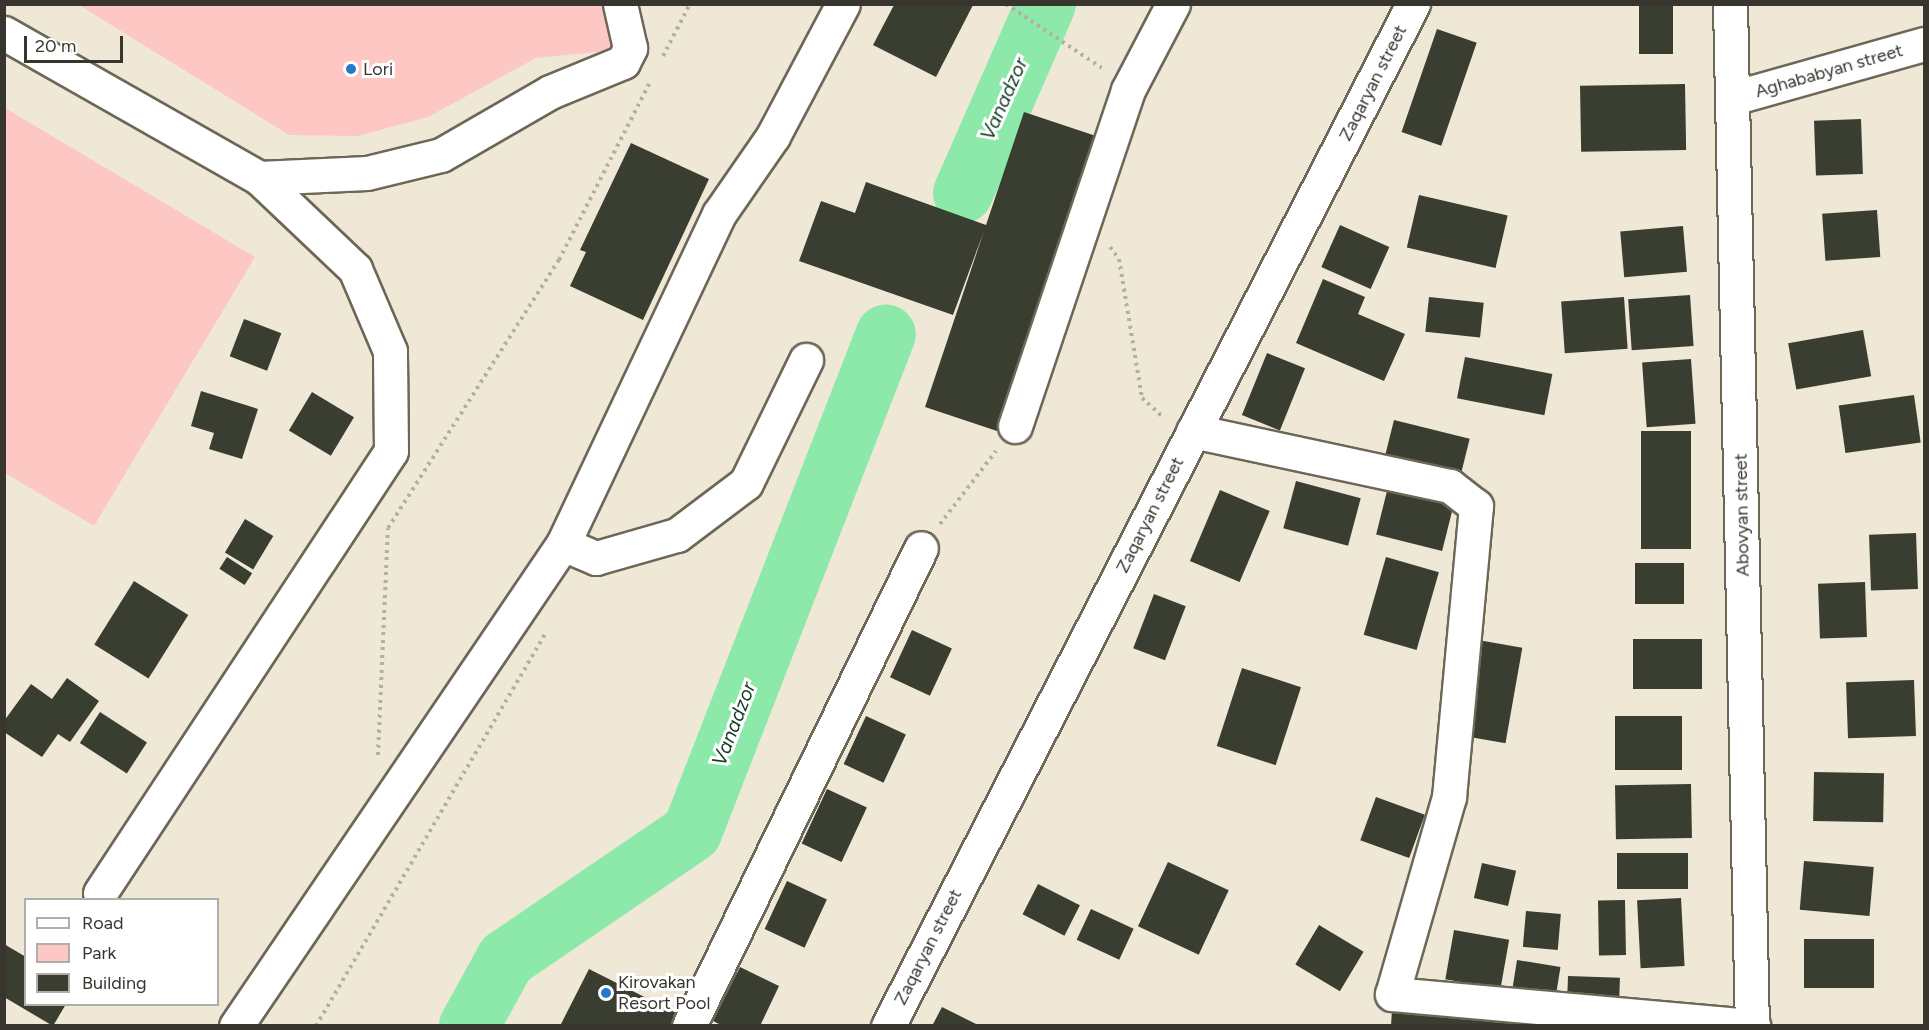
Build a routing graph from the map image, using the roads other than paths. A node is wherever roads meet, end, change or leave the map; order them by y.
1 (620, 4) edge
2 (843, 4) edge
3 (1173, 4) edge
4 (1413, 4) edge
5 (1730, 4) edge
6 (4, 33) edge
7 (1924, 44) edge
8 (1733, 98) junction
9 (259, 178) junction
10 (806, 360) dead end
11 (1015, 426) road end
12 (1193, 431) junction
13 (563, 544) junction
14 (921, 548) road end
15 (100, 893) dead end
16 (1753, 1025) edge
17 (236, 1026) edge
18 (689, 1026) edge
19 (888, 1026) edge

1 - 9 street
2 - 13 street
3 - 11 street
4 - 12 street, Zaqaryan street
5 - 8 street, Abovyan street
6 - 9 street
7 - 8 street, Aghababyan street
8 - 16 street, Abovyan street
9 - 15 street
10 - 13 street
12 - 16 street
12 - 19 street, Zaqaryan street
13 - 17 street
14 - 18 street

